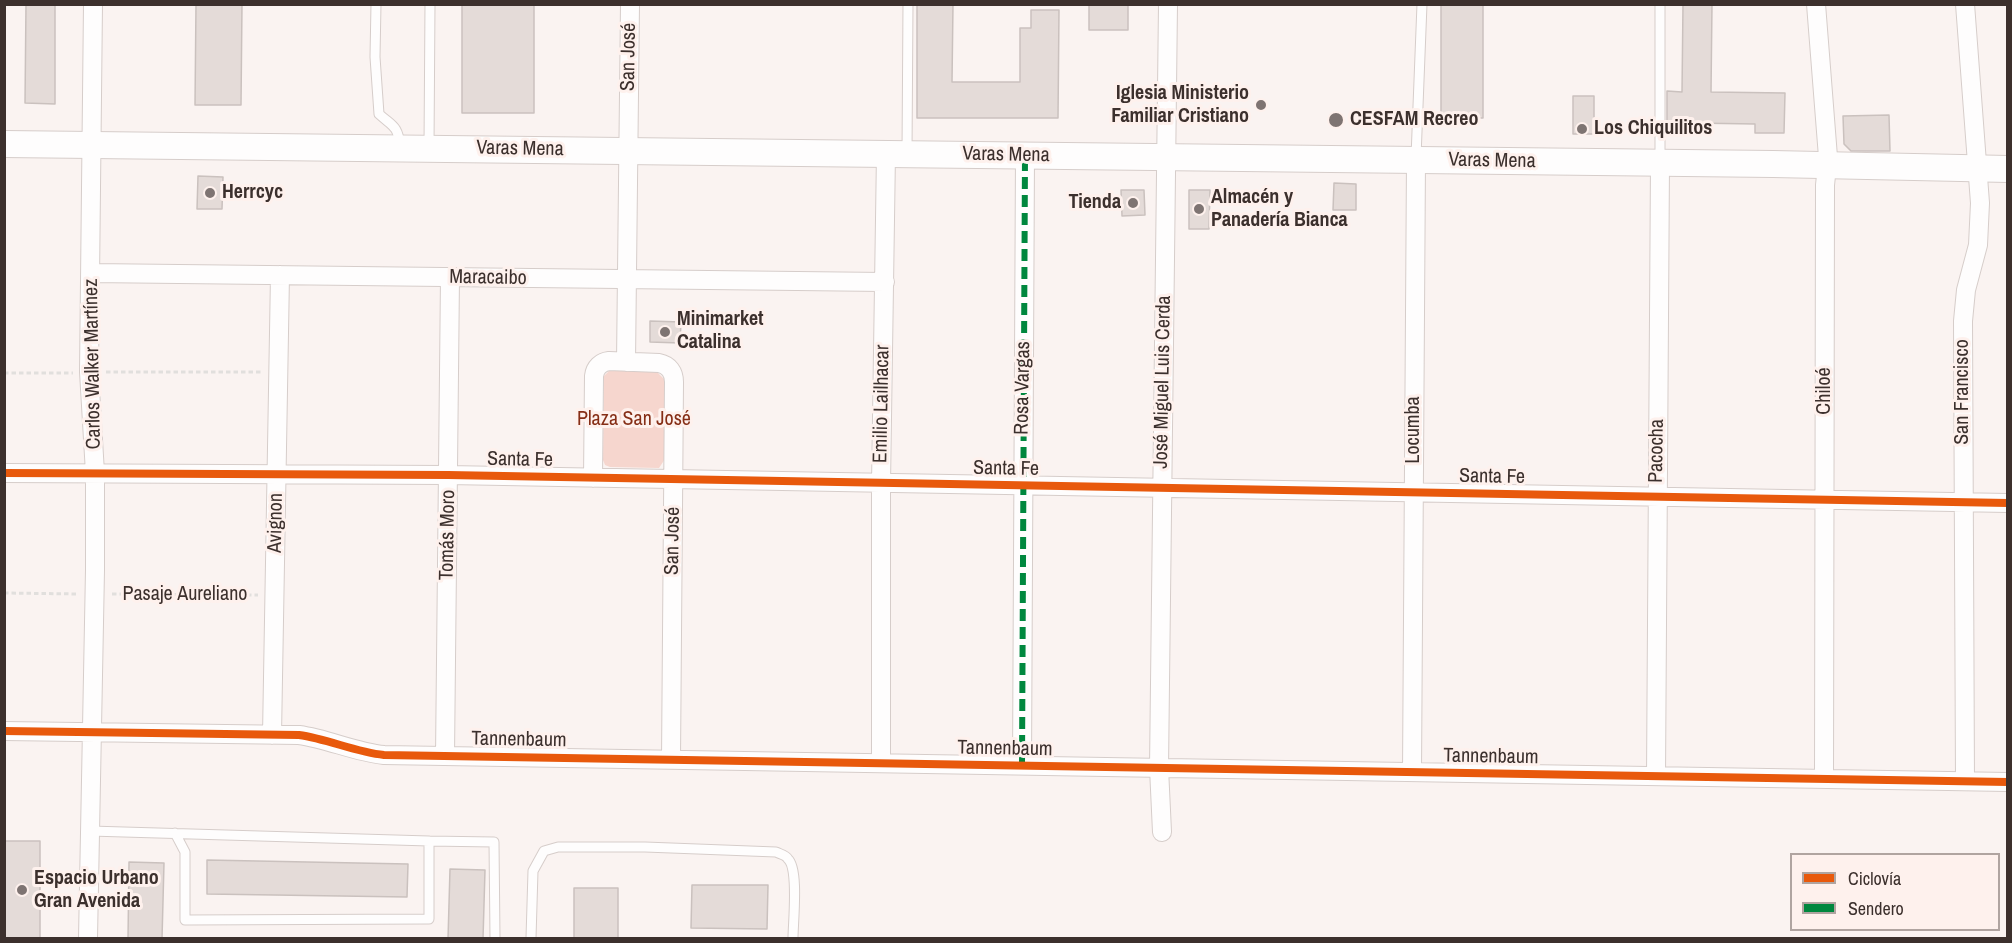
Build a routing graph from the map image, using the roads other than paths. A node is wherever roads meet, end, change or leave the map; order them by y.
1 (93, 4) edge
2 (376, 4) edge
3 (430, 4) edge
4 (630, 4) edge
5 (908, 4) edge
6 (1168, 4) edge
7 (1422, 4) edge
8 (1660, 4) edge
9 (1816, 4) edge
10 (1965, 4) edge
11 (4, 144) edge
12 (92, 144) junction
13 (400, 147) junction
14 (429, 148) junction
15 (627, 150) junction
16 (897, 153) junction
17 (1025, 155) junction
18 (1166, 157) junction
19 (1416, 160) junction
20 (1660, 163) junction
21 (1827, 165) junction
22 (1978, 169) junction
23 (2007, 170) edge
24 (91, 273) junction
25 (280, 275) junction
26 (450, 277) junction
27 (626, 279) junction
28 (885, 282) junction
29 (626, 362) junction
30 (4, 473) edge
31 (95, 473) junction
32 (277, 474) junction
33 (448, 475) junction
34 (593, 478) junction
35 (673, 480) junction
36 (881, 484) junction
37 (1022, 486) junction
38 (1162, 488) junction
39 (1414, 493) junction
40 (1657, 496) junction
41 (1825, 500) junction
42 (1963, 502) junction
43 (2007, 503) edge
44 (4, 731) edge
45 (92, 732) junction
46 (272, 735) junction
47 (445, 756) junction
48 (671, 760) junction
49 (881, 763) junction
50 (1022, 765) junction
51 (1159, 768) junction
52 (1412, 772) junction
53 (1656, 776) junction
54 (1824, 779) junction
55 (1965, 781) junction
56 (2007, 782) edge
57 (90, 831) junction
58 (1162, 832) dead end
59 (176, 833) junction
60 (429, 841) junction
61 (88, 939) edge
62 (495, 939) edge
63 (531, 939) edge
64 (793, 939) edge

1 - 12 street, Carlos Walker Martínez
2 - 13 lane
3 - 14 lane
4 - 15 street, San José
5 - 16 lane
6 - 18 street, José Miguel Luis Cerda
7 - 19 lane
8 - 20 lane
9 - 21 street, Chiloé
10 - 22 street, San Francisco
11 - 12 street, Varas Mena
12 - 13 street, Varas Mena
12 - 24 street, Carlos Walker Martínez
13 - 14 street, Varas Mena
14 - 15 street, Varas Mena
15 - 16 street, Varas Mena
15 - 27 street, San José
16 - 17 street, Varas Mena
16 - 28 street, Emilio Lailhacar
17 - 18 street, Varas Mena
17 - 37 street, Rosa Vargas
18 - 19 street, Varas Mena
18 - 38 street, José Miguel Luis Cerda
19 - 20 street, Varas Mena
19 - 39 street, Locumba
20 - 21 street, Varas Mena
20 - 40 street, Pacocha
21 - 22 street, Varas Mena
21 - 41 street, Chiloé
22 - 23 street, Varas Mena
22 - 42 street, San Francisco
24 - 25 street, Maracaibo
24 - 31 street, Carlos Walker Martínez
25 - 26 street, Maracaibo
25 - 32 street, Avignon
26 - 27 street, Maracaibo
26 - 33 street, Tomás Moro
27 - 28 street, Maracaibo
27 - 29 street, San José
28 - 36 street, Emilio Lailhacar
29 - 34 street, San José
29 - 35 street, San José
30 - 31 street, Santa Fe
31 - 32 street, Santa Fe
31 - 45 street, Carlos Walker Martínez
32 - 33 street, Santa Fe
32 - 46 street, Avignon
33 - 34 street, Santa Fe
33 - 47 street, Tomás Moro
34 - 35 street, Santa Fe
35 - 36 street, Santa Fe
35 - 48 street, San José
36 - 37 street, Santa Fe
36 - 49 street, Emilio Lailhacar
37 - 38 street, Santa Fe
37 - 50 street, Rosa Vargas
38 - 39 street, Santa Fe
38 - 51 street, José Miguel Luis Cerda
39 - 40 street, Santa Fe
39 - 52 street, Locumba
40 - 41 street, Santa Fe
40 - 53 street, Pacocha
41 - 42 street, Santa Fe
41 - 54 street, Chiloé
42 - 43 street, Santa Fe
42 - 55 street, San Francisco
44 - 45 street, Tannenbaum
45 - 46 street, Tannenbaum
45 - 57 street, Carlos Walker Martínez
46 - 47 street, Tannenbaum
47 - 48 street, Tannenbaum
48 - 49 street, Tannenbaum
49 - 50 street, Tannenbaum
50 - 51 street, Tannenbaum
51 - 52 street, Tannenbaum
51 - 58 street, José Miguel Luis Cerda
52 - 53 street, Tannenbaum
53 - 54 street, Tannenbaum
54 - 55 street, Tannenbaum
55 - 56 street, Tannenbaum
57 - 59 lane
57 - 61 street, Carlos Walker Martínez
59 - 60 lane
59 - 60 lane
60 - 62 lane
63 - 64 lane

